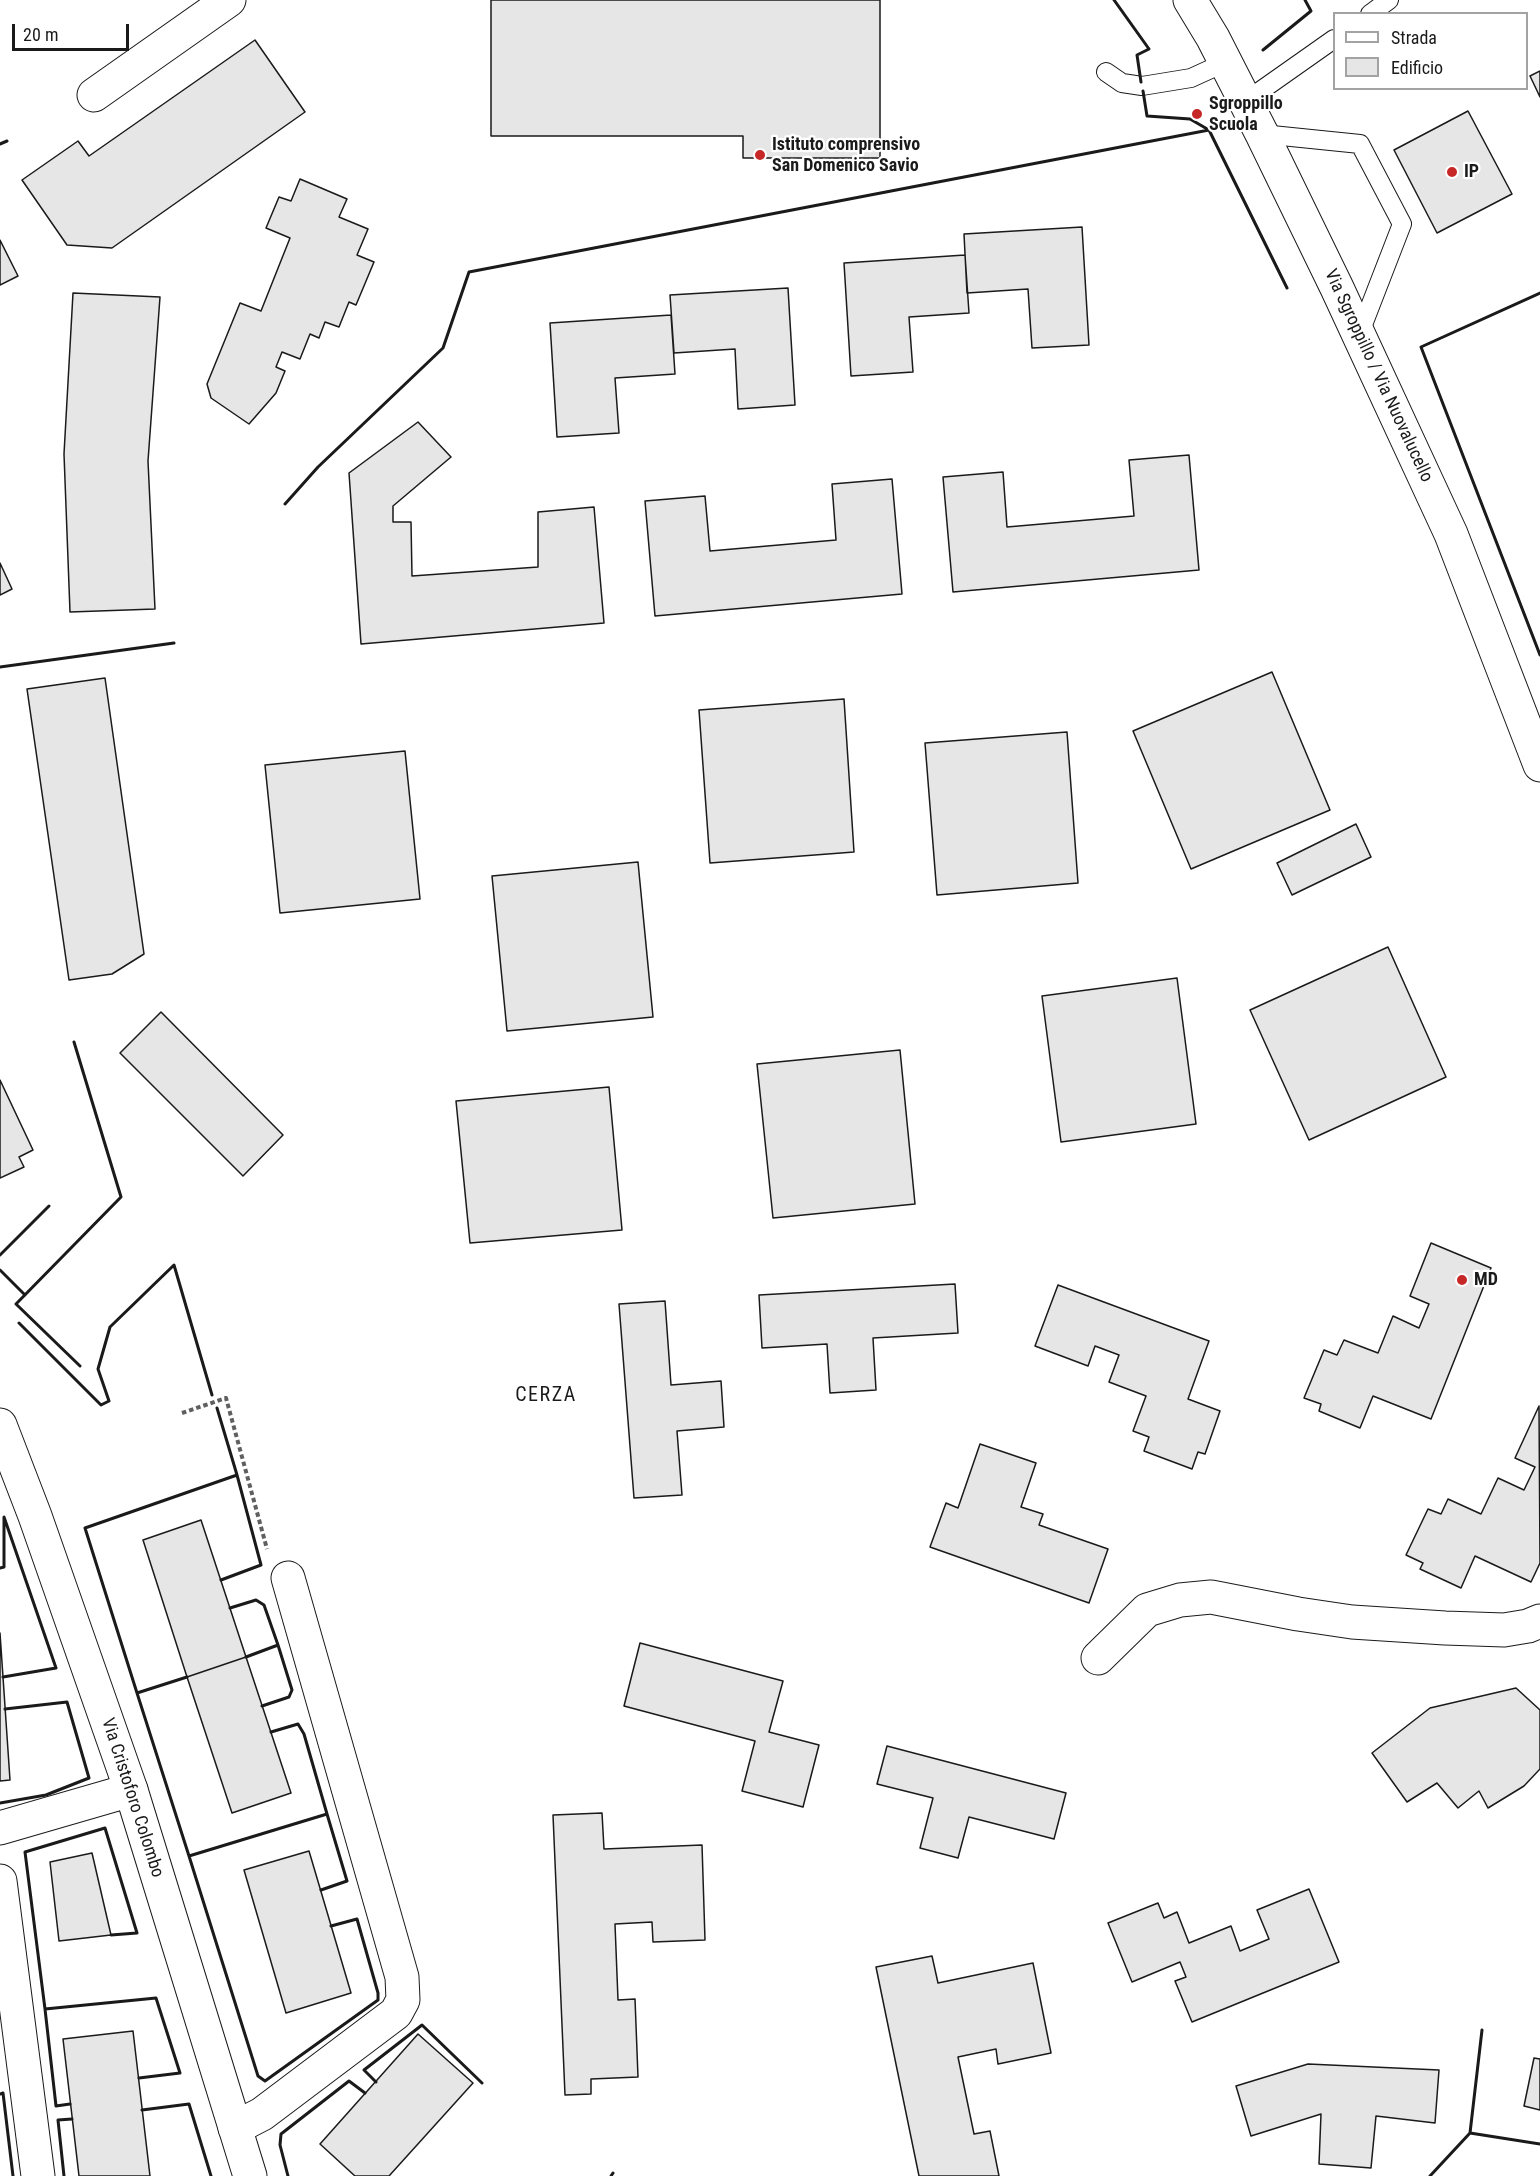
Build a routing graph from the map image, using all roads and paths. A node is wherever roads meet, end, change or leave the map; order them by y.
1 (229, 0) edge
2 (1389, 0) edge
3 (1200, 7) edge
4 (1373, 12) edge
5 (1333, 40) edge
6 (1226, 62) junction
7 (1106, 72) dead end
8 (94, 94) dead end
9 (1246, 101) junction
10 (1262, 134) junction
11 (1359, 335) junction
12 (1540, 765) edge
13 (182, 1413) dead end
14 (0, 1425) edge
15 (288, 1578) joint
16 (1540, 1621) edge
17 (1098, 1658) dead end
18 (131, 1790) junction
19 (0, 1828) edge
20 (0, 1881) edge
21 (235, 2128) junction
22 (38, 2176) edge
23 (250, 2176) edge

1 - 8 street
2 - 4 lane
3 - 6 street, Via Sgroppillo / Via Nuovalucello
5 - 9 lane
6 - 7 lane
6 - 9 street, Via Sgroppillo / Via Nuovalucello
9 - 10 street, Via Sgroppillo / Via Nuovalucello
10 - 11 street, Via Sgroppillo / Via Nuovalucello
10 - 11 lane
11 - 12 street, Via Sgroppillo / Via Nuovalucello
13 - 15 path
14 - 18 street, Via Cristoforo Colombo
15 - 21 street
16 - 17 street
18 - 19 street
18 - 21 street, Via Cristoforo Colombo
20 - 22 street
21 - 23 street, Via Cristoforo Colombo

